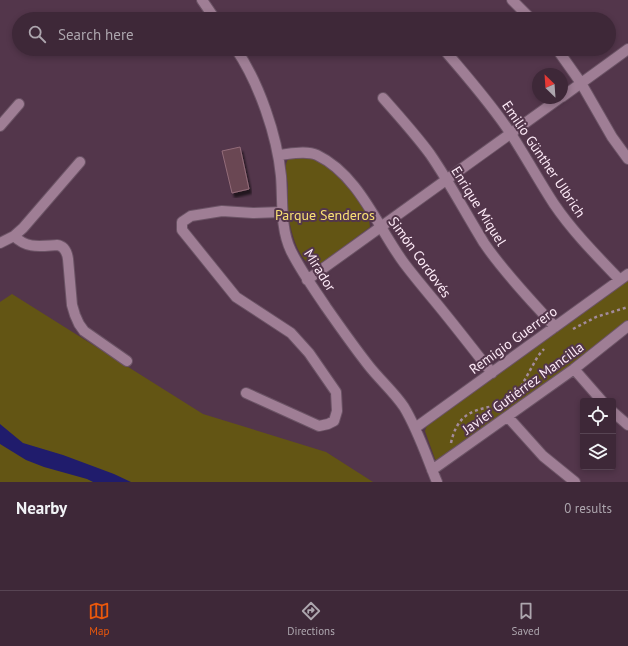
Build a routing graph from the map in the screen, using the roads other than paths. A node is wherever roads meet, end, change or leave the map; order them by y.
1 (202, 0) edge
2 (512, 0) edge
3 (210, 12) edge
4 (524, 12) edge
5 (628, 49) edge
6 (240, 56) edge
7 (450, 56) edge
8 (562, 56) edge
9 (581, 83) junction
10 (568, 92) edge
11 (383, 98) dead end
12 (19, 104) dead end
13 (552, 104) edge
14 (0, 126) edge
15 (511, 134) junction
16 (278, 155) junction
17 (628, 159) edge
18 (80, 162) dead end
19 (446, 180) junction
20 (282, 212) junction
21 (381, 227) junction
22 (14, 236) junction
23 (0, 243) edge
24 (624, 277) edge
25 (307, 280) junction
26 (628, 326) edge
27 (555, 327) junction
28 (127, 360) dead end
29 (574, 369) junction
30 (492, 372) junction
31 (246, 392) dead end
32 (599, 398) edge
33 (616, 415) edge
34 (508, 417) junction
35 (628, 425) edge
36 (415, 428) junction
37 (432, 470) junction
38 (437, 482) edge
39 (575, 482) edge

1 - 3 street
2 - 4 street
5 - 9 street
6 - 16 street, Mirador
7 - 15 street, Emilio Günther Ulbrich
8 - 9 street
9 - 10 street
9 - 17 street
11 - 19 street, Enrique Miquel
12 - 14 street
13 - 15 street
15 - 19 street
15 - 24 street, Emilio Günther Ulbrich
16 - 20 street, Mirador
16 - 21 street, Simón Cordovés
18 - 22 street
19 - 21 street
19 - 27 street, Enrique Miquel
20 - 25 street, Mirador
20 - 31 street
21 - 25 street
21 - 30 street, Simón Cordovés
22 - 23 street
22 - 28 street
24 - 27 street, Remigio Guerrero
25 - 36 street, Mirador
26 - 29 street, Javier Gutiérrez Mancilla
27 - 30 street, Remigio Guerrero
29 - 32 street
29 - 34 street, Javier Gutiérrez Mancilla
30 - 36 street, Remigio Guerrero
33 - 35 street
34 - 37 street, Javier Gutiérrez Mancilla
34 - 39 street
36 - 37 street, Mirador
37 - 38 street, Mirador

